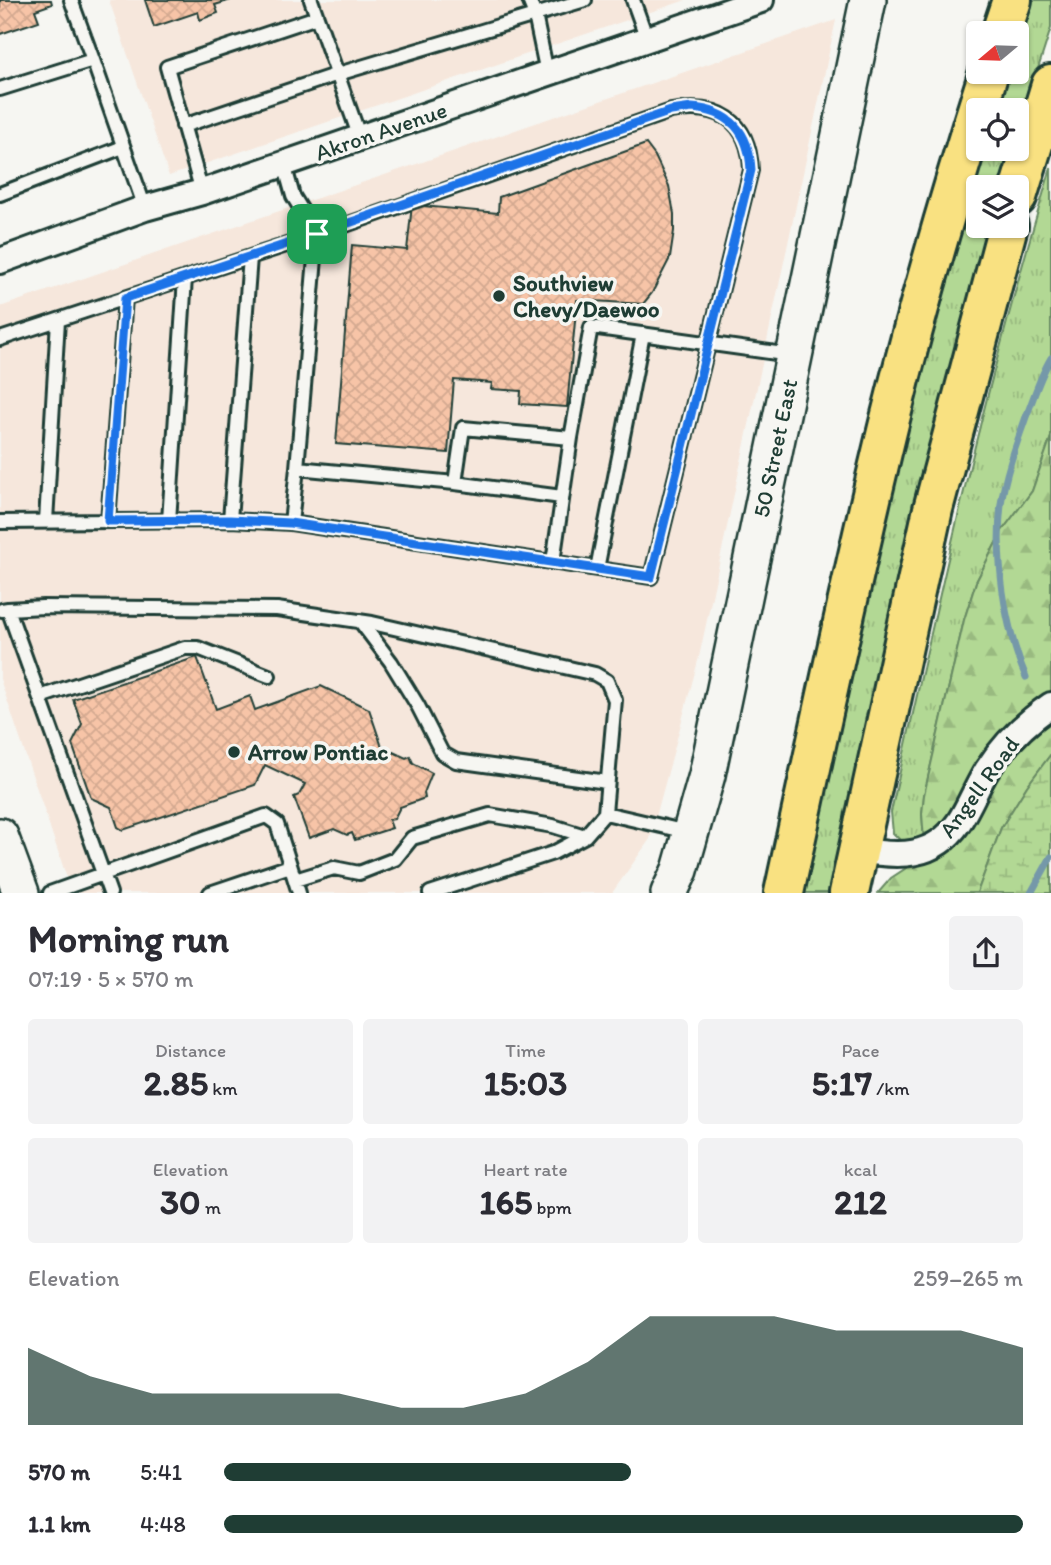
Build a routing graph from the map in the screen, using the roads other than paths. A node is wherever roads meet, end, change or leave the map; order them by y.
1 (71, 0) edge
2 (312, 0) edge
3 (529, 0) edge
4 (584, 0) edge
5 (634, 0) edge
6 (761, 0) edge
7 (868, 0) edge
8 (999, 0) edge
9 (1012, 0) edge
10 (534, 15) junction
11 (317, 17) junction
12 (994, 21) edge
13 (1005, 21) edge
14 (647, 39) junction
15 (93, 60) junction
16 (338, 74) junction
17 (547, 74) junction
18 (978, 84) edge
19 (985, 84) edge
20 (1051, 86) edge
21 (0, 89) edge
22 (183, 126) junction
23 (360, 138) junction
24 (123, 147) junction
25 (284, 164) junction
26 (1024, 175) edge
27 (202, 192) junction
28 (0, 194) edge
29 (145, 208) junction
30 (942, 225) junction
31 (317, 234) junction
32 (1005, 238) edge
33 (250, 257) junction
34 (0, 261) edge
35 (185, 278) junction
36 (125, 298) junction
37 (58, 320) junction
38 (643, 334) junction
39 (0, 339) edge
40 (710, 344) junction
41 (795, 355) junction
42 (571, 438) junction
43 (297, 468) junction
44 (455, 482) junction
45 (562, 497) junction
46 (230, 520) junction
47 (108, 521) junction
48 (169, 521) junction
49 (0, 522) edge
50 (46, 522) junction
51 (290, 523) junction
52 (553, 562) junction
53 (597, 569) junction
54 (4, 610) edge
55 (360, 621) junction
56 (269, 676) dead end
57 (40, 698) junction
58 (1051, 705) edge
59 (607, 782) junction
60 (605, 813) junction
61 (691, 833) junction
62 (0, 836) edge
63 (585, 836) junction
64 (858, 850) junction
65 (290, 866) junction
66 (104, 873) junction
67 (297, 887) edge
68 (21, 893) edge
69 (50, 893) edge
70 (110, 893) edge
71 (209, 893) edge
72 (430, 893) edge
73 (670, 893) edge
74 (784, 893) edge
75 (849, 893) edge

1 - 15 lane
2 - 11 lane
3 - 10 lane
4 - 10 lane
5 - 14 lane
6 - 14 street, Akron Avenue
7 - 41 street, 50 Street East
8 - 12 highway
9 - 13 highway
10 - 16 lane
10 - 17 lane
11 - 16 lane
11 - 22 lane
14 - 17 street, Akron Avenue
15 - 21 lane
15 - 24 lane
16 - 22 lane
16 - 23 lane
17 - 23 street, Akron Avenue
18 - 30 highway
19 - 30 highway
20 - 26 highway
22 - 27 lane
23 - 25 street, Akron Avenue
24 - 28 lane
24 - 29 lane
25 - 27 street, Akron Avenue
25 - 31 lane
27 - 29 street, Akron Avenue
29 - 34 street, Akron Avenue
30 - 74 highway
31 - 33 lane
31 - 40 lane
31 - 43 lane
32 - 64 highway
33 - 35 lane
33 - 46 lane
35 - 36 lane
35 - 48 lane
36 - 37 lane
36 - 47 lane
37 - 39 lane
37 - 50 lane
38 - 40 lane
38 - 42 lane
38 - 53 lane
40 - 41 lane
40 - 53 lane
41 - 61 street, 50 Street East
42 - 44 lane
42 - 45 lane
43 - 44 lane
43 - 51 lane
44 - 45 lane
45 - 52 lane
46 - 48 lane
46 - 51 lane
47 - 48 lane
47 - 50 lane
49 - 50 lane
51 - 52 lane
52 - 53 lane
54 - 55 lane
54 - 57 lane
55 - 59 lane
55 - 59 lane
56 - 57 lane
57 - 66 lane
58 - 64 street, Angell Road
59 - 60 lane
60 - 61 lane
60 - 63 lane
61 - 73 street, 50 Street East
62 - 68 street
63 - 67 lane
63 - 72 lane
64 - 75 highway
65 - 66 lane
65 - 67 lane
65 - 71 lane
66 - 69 lane
66 - 70 lane

